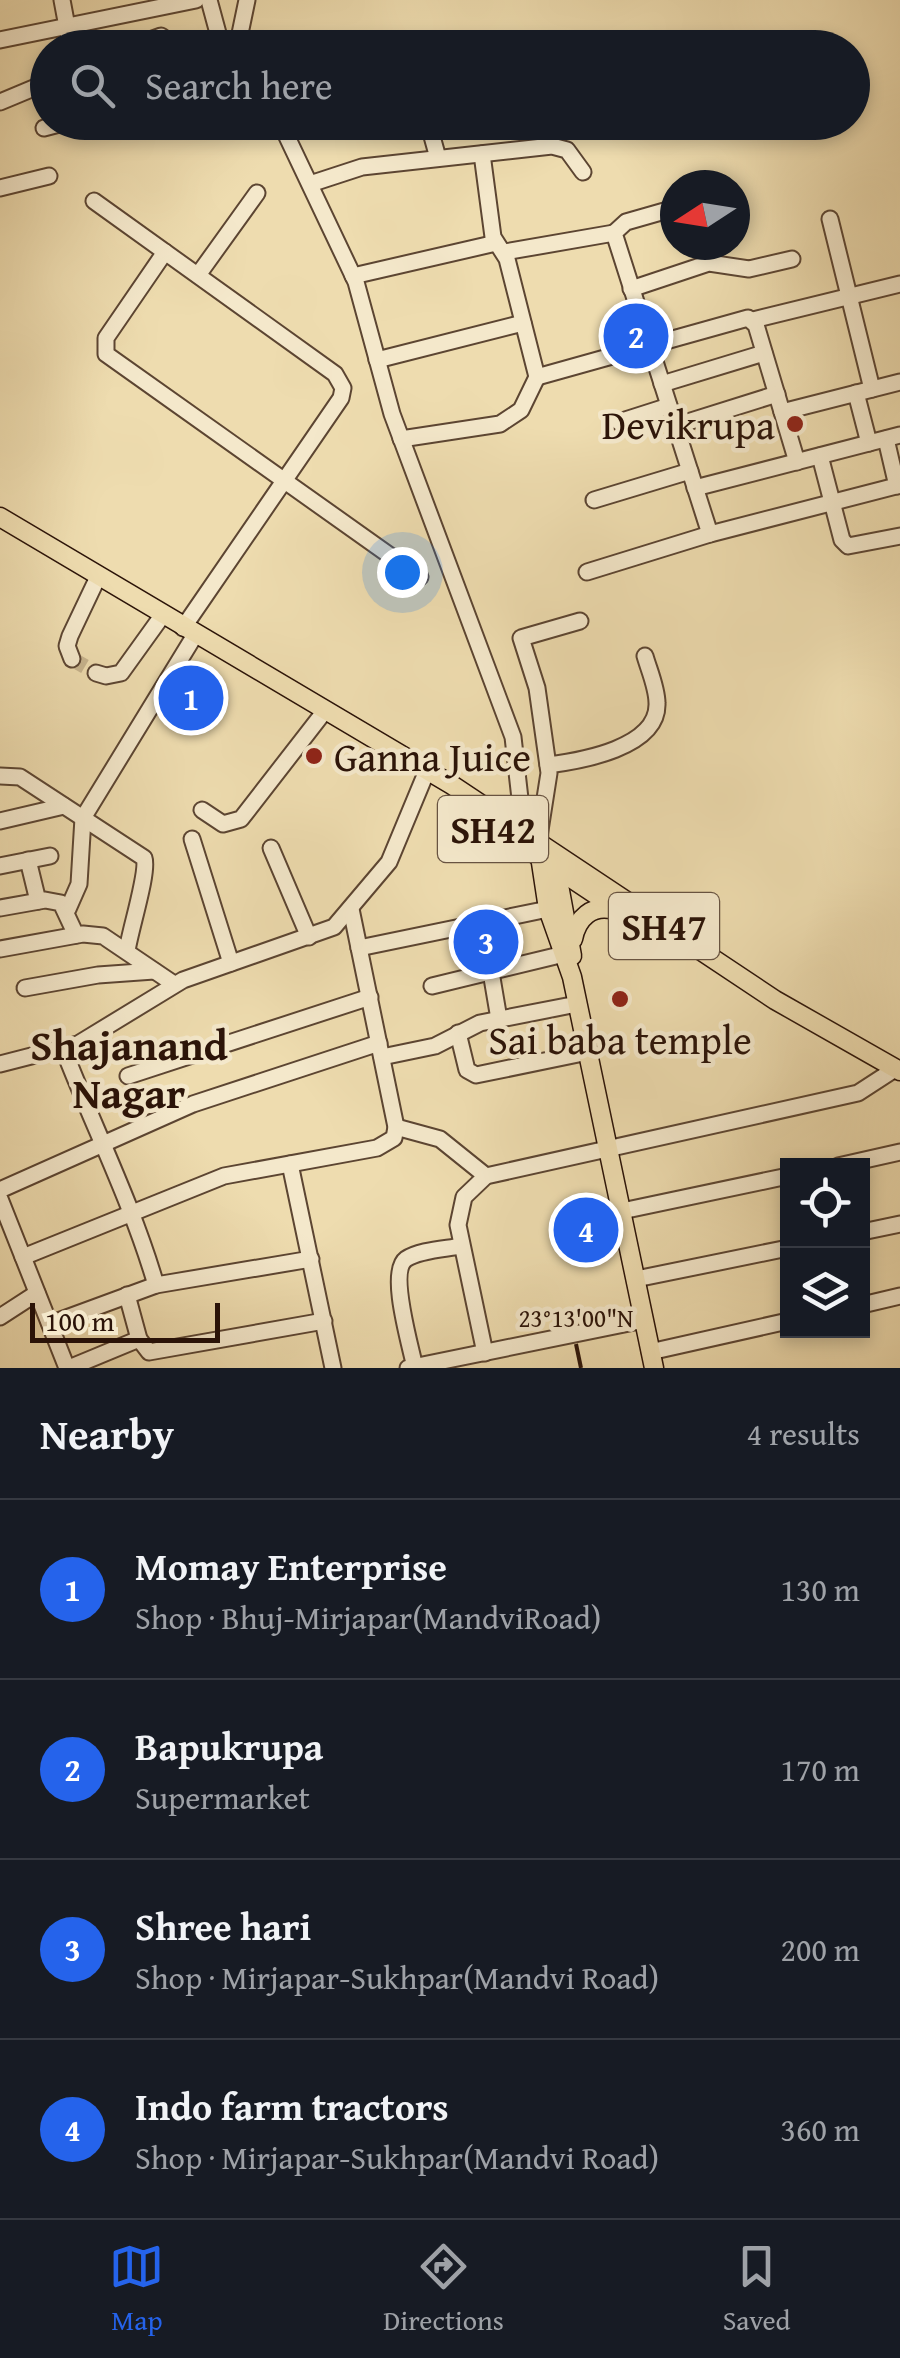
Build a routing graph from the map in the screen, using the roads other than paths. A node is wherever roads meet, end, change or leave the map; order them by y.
1 (62, 0) edge
2 (196, 0) edge
3 (209, 0) edge
4 (247, 0) edge
5 (145, 5) edge
6 (67, 26) junction
7 (48, 30) edge
8 (68, 30) edge
9 (150, 30) edge
10 (217, 30) edge
11 (240, 30) edge
12 (30, 34) edge
13 (0, 40) edge
14 (30, 90) edge
15 (0, 102) edge
16 (289, 140) edge
17 (433, 140) edge
18 (482, 154) junction
19 (438, 158) junction
20 (582, 172) dead end
21 (49, 176) dead end
22 (310, 184) junction
23 (0, 188) edge
24 (257, 192) dead end
25 (94, 201) dead end
26 (660, 212) edge
27 (830, 219) dead end
28 (614, 233) junction
29 (500, 248) junction
30 (165, 252) junction
31 (792, 259) dead end
32 (198, 276) junction
33 (353, 276) junction
34 (900, 284) edge
35 (631, 289) junction
36 (850, 296) junction
37 (753, 320) junction
38 (523, 324) junction
39 (649, 346) junction
40 (764, 353) junction
41 (376, 360) junction
42 (536, 377) junction
43 (900, 382) edge
44 (662, 384) junction
45 (864, 391) junction
46 (777, 394) junction
47 (669, 406) junction
48 (782, 412) junction
49 (619, 422) dead end
50 (675, 426) junction
51 (401, 439) junction
52 (885, 439) edge
53 (820, 456) junction
54 (797, 462) junction
55 (690, 472) junction
56 (284, 480) junction
57 (898, 486) edge
58 (695, 488) junction
59 (594, 500) dead end
60 (832, 502) junction
61 (0, 517) edge
62 (710, 534) junction
63 (900, 536) edge
64 (587, 572) dead end
65 (98, 577) junction
66 (420, 578) dead end
67 (162, 616) junction
68 (580, 622) dead end
69 (189, 632) junction
70 (645, 656) dead end
71 (72, 659) dead end
72 (96, 673) dead end
73 (324, 712) junction
74 (548, 764) junction
75 (0, 776) edge
76 (431, 776) junction
77 (64, 806) junction
78 (202, 810) dead end
79 (83, 818) junction
80 (0, 821) edge
81 (192, 838) dead end
82 (539, 847) junction
83 (271, 848) dead end
84 (50, 856) dead end
85 (28, 860) junction
86 (0, 866) edge
87 (557, 872) junction
88 (38, 901) junction
89 (0, 908) edge
90 (351, 909) junction
91 (548, 909) junction
92 (68, 910) junction
93 (620, 911) junction
94 (76, 935) junction
95 (310, 937) junction
96 (360, 948) junction
97 (0, 949) edge
98 (127, 951) junction
99 (568, 951) junction
100 (231, 964) junction
101 (154, 971) junction
102 (491, 972) junction
103 (174, 984) junction
104 (432, 986) dead end
105 (25, 988) dead end
106 (370, 998) junction
107 (776, 1000) junction
108 (577, 1004) junction
109 (499, 1019) junction
110 (458, 1034) junction
111 (63, 1048) junction
112 (380, 1050) junction
113 (588, 1052) junction
114 (0, 1064) edge
115 (898, 1070) edge
116 (128, 1076) dead end
117 (396, 1127) junction
118 (101, 1144) junction
119 (607, 1146) junction
120 (900, 1152) edge
121 (870, 1159) edge
122 (290, 1164) junction
123 (486, 1176) junction
124 (780, 1178) edge
125 (0, 1190) edge
126 (0, 1200) edge
127 (622, 1211) junction
128 (135, 1213) junction
129 (900, 1224) edge
130 (870, 1230) edge
131 (461, 1246) junction
132 (780, 1250) edge
133 (23, 1257) junction
134 (311, 1260) junction
135 (636, 1279) junction
136 (156, 1285) junction
137 (38, 1293) junction
138 (128, 1295) junction
139 (900, 1296) edge
140 (870, 1303) edge
141 (0, 1317) edge
142 (644, 1320) junction
143 (324, 1321) junction
144 (780, 1323) edge
145 (50, 1324) junction
146 (139, 1339) junction
147 (485, 1352) junction
148 (652, 1360) edge
149 (68, 1368) edge
150 (333, 1368) edge
151 (412, 1368) edge

1 - 6 street
2 - 5 street
3 - 10 street
4 - 11 street
5 - 6 street
5 - 9 street
6 - 7 street
6 - 8 street
12 - 13 street
14 - 15 street
16 - 22 street
17 - 19 street
18 - 19 street
18 - 20 street
18 - 29 street
19 - 22 street
21 - 23 street
22 - 33 street
24 - 32 street
25 - 30 street
26 - 28 street
27 - 36 street
28 - 29 street
28 - 35 street
29 - 33 street
29 - 38 street
30 - 32 street
30 - 56 street
31 - 35 street
32 - 56 street
33 - 41 street
34 - 36 street
35 - 39 street
36 - 37 street
36 - 45 street
37 - 39 street
37 - 40 street
38 - 41 street
38 - 42 street
39 - 42 street
39 - 44 street
40 - 44 street
40 - 46 street
41 - 51 street
42 - 51 street
43 - 45 street
44 - 47 street
45 - 48 street
45 - 52 street
46 - 48 street
46 - 50 street
47 - 49 street
47 - 50 street
48 - 54 street
50 - 55 street
51 - 82 street
52 - 53 street
52 - 57 street
53 - 54 street
53 - 60 street
54 - 58 street
55 - 58 street
55 - 59 street
56 - 66 street
56 - 69 street
57 - 60 street
58 - 62 street
60 - 62 street
60 - 63 street
61 - 65 main road, SH42
62 - 64 street
65 - 67 main road, SH42
65 - 71 street
67 - 69 main road, SH42
67 - 72 street
68 - 74 street
69 - 73 main road, SH42
69 - 79 street
70 - 74 street
73 - 76 main road, SH42
73 - 78 street
74 - 82 street
75 - 77 street
76 - 82 main road, SH42
76 - 82 main road, SH42
76 - 90 street
77 - 79 street
77 - 80 street
79 - 92 street
79 - 98 street
81 - 100 street
82 - 87 main road, SH42
82 - 91 main road, SH42
82 - 107 main road, SH47
83 - 95 street
84 - 85 street
85 - 86 street
85 - 88 street
87 - 93 main road, SH47
87 - 99 main road, SH42
88 - 89 street
88 - 92 street
90 - 95 street
90 - 96 street
91 - 96 street
91 - 99 main road, SH42
92 - 94 street
93 - 99 main road
93 - 107 main road, SH47
94 - 97 street
94 - 98 street
95 - 100 street
96 - 106 street
98 - 101 street
99 - 102 street
99 - 108 main road, SH42
100 - 103 street
101 - 103 street
101 - 105 street
102 - 104 street
102 - 109 street
103 - 111 street
106 - 112 street
106 - 116 street
107 - 115 main road, SH47
108 - 109 street
108 - 113 main road, SH42
109 - 110 street
110 - 112 street
110 - 113 street
111 - 114 street
111 - 118 street
112 - 117 street
112 - 118 street
113 - 119 main road, SH42
115 - 119 street
117 - 122 street
117 - 123 street
118 - 125 street
118 - 128 street
119 - 123 street
119 - 127 main road, SH42
120 - 121 street
122 - 128 street
122 - 134 street
123 - 131 street
124 - 127 street
126 - 133 street
127 - 135 main road, SH42
128 - 133 street
128 - 136 street
129 - 130 street
131 - 147 street
131 - 151 street
132 - 135 street
133 - 137 street
134 - 136 street
134 - 143 street
135 - 142 main road, SH42
136 - 138 street
137 - 141 street
137 - 145 street
138 - 145 street
138 - 146 street
139 - 140 street
142 - 147 street
142 - 148 main road, SH42
143 - 146 street
143 - 150 street
144 - 148 street
145 - 149 street
146 - 149 street
147 - 151 street

